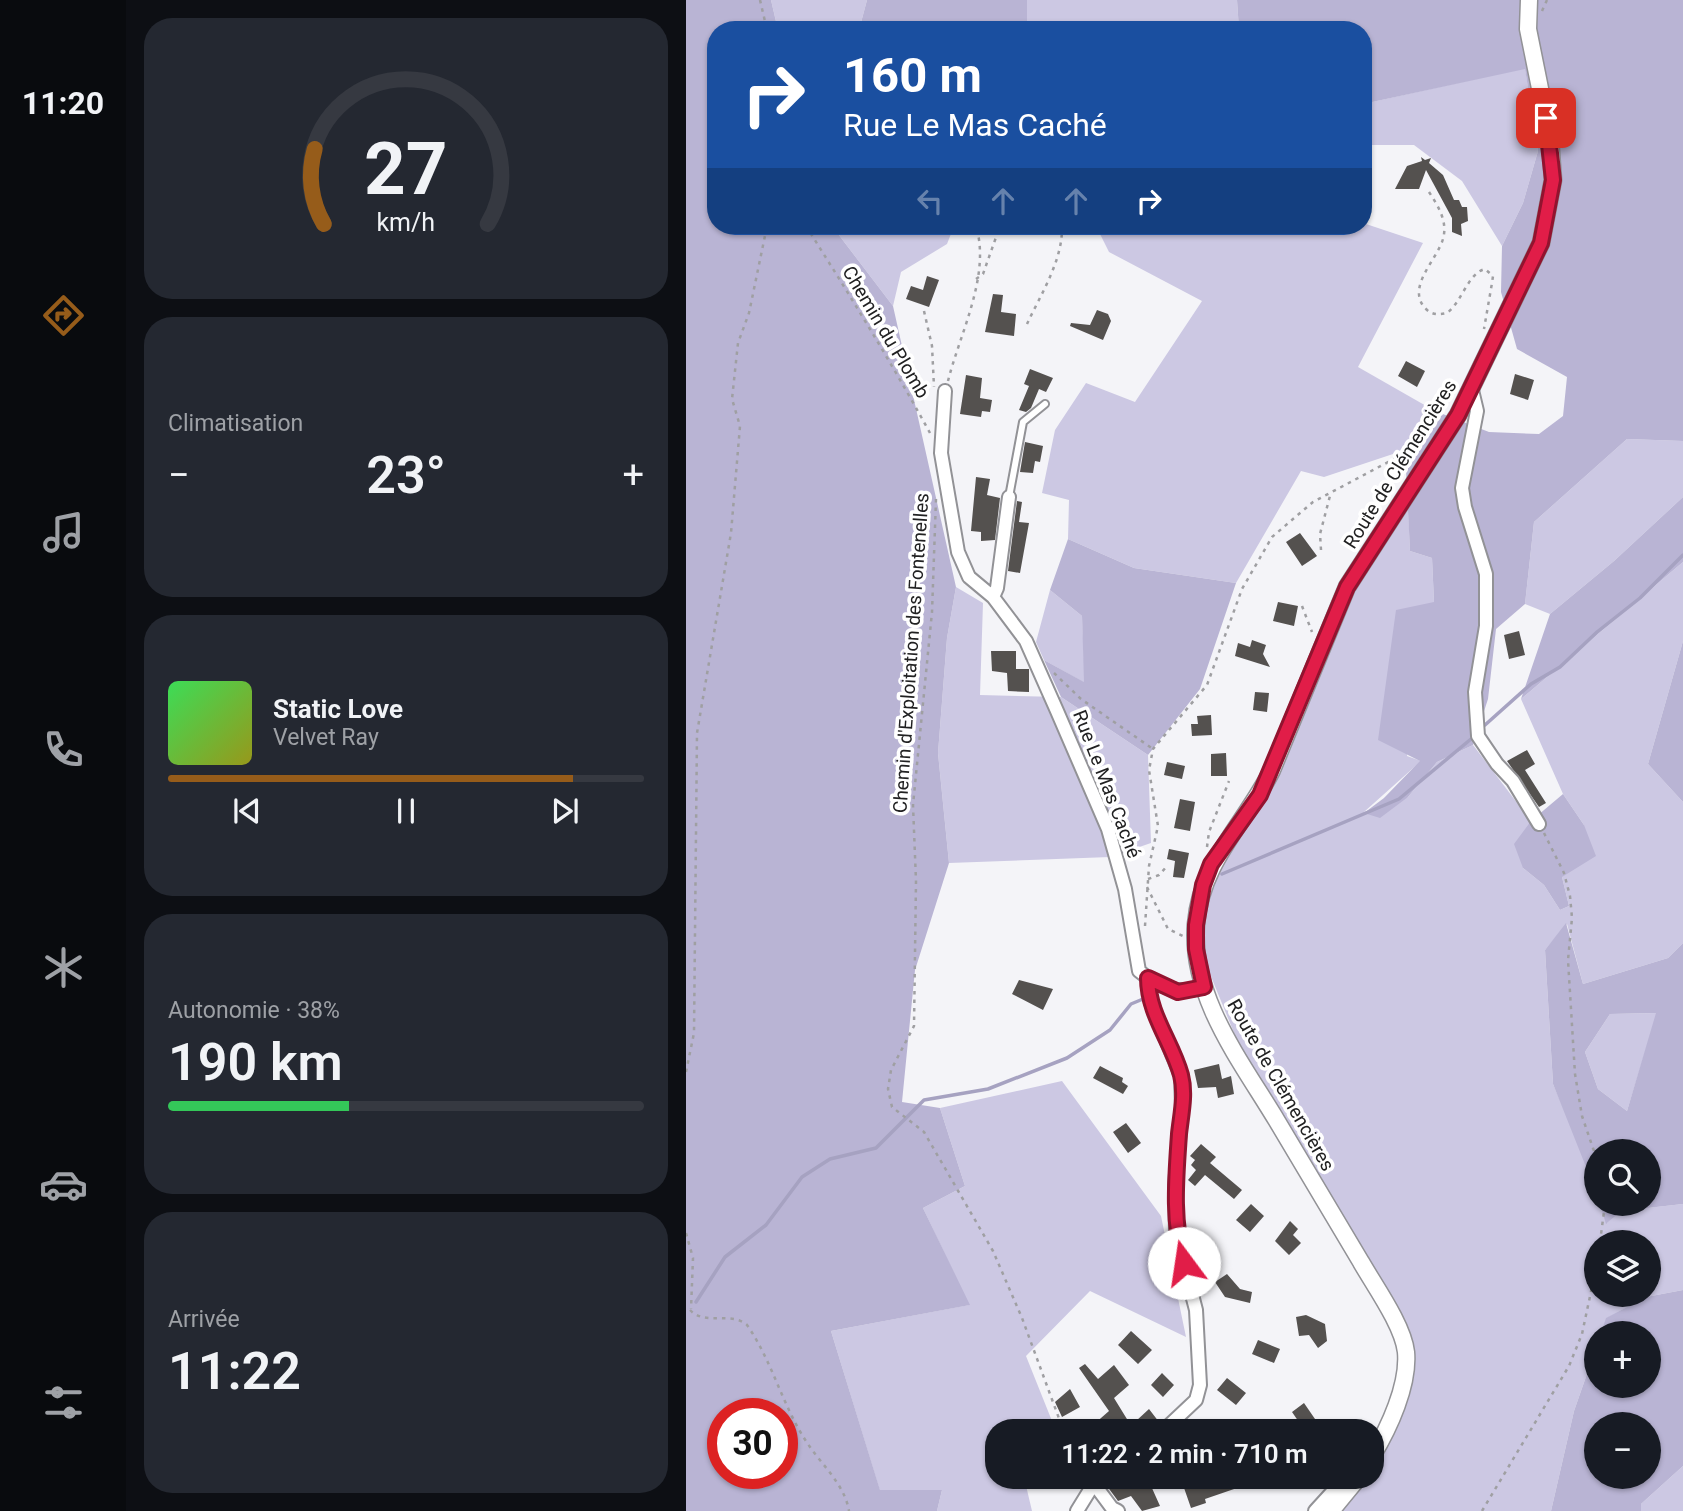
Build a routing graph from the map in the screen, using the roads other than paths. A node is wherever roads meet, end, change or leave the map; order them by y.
1 (1529, 0) edge
2 (1472, 390) junction
3 (940, 395) road end
4 (1045, 404) dead end
5 (1009, 497) joint
6 (993, 597) junction
7 (1539, 824) road end
8 (1148, 978) junction
9 (1204, 987) junction
10 (1177, 1419) edge
11 (1384, 1430) edge
12 (1090, 1489) edge
13 (1102, 1489) edge
14 (1335, 1489) edge
15 (1349, 1489) edge
16 (1077, 1511) edge
17 (1118, 1511) edge
18 (1315, 1511) edge
19 (1331, 1511) edge

1 - 2 street, Route de Clémencières
2 - 7 street
2 - 9 street, Route de Clémencières
3 - 6 street, Rue Le Mas Caché
4 - 5 lane
5 - 6 street
6 - 8 street, Rue Le Mas Caché
8 - 9 street
8 - 10 street, Rue Le Mas Caché
9 - 11 street, Route de Clémencières
12 - 16 street
13 - 17 street
14 - 18 street
15 - 19 street

